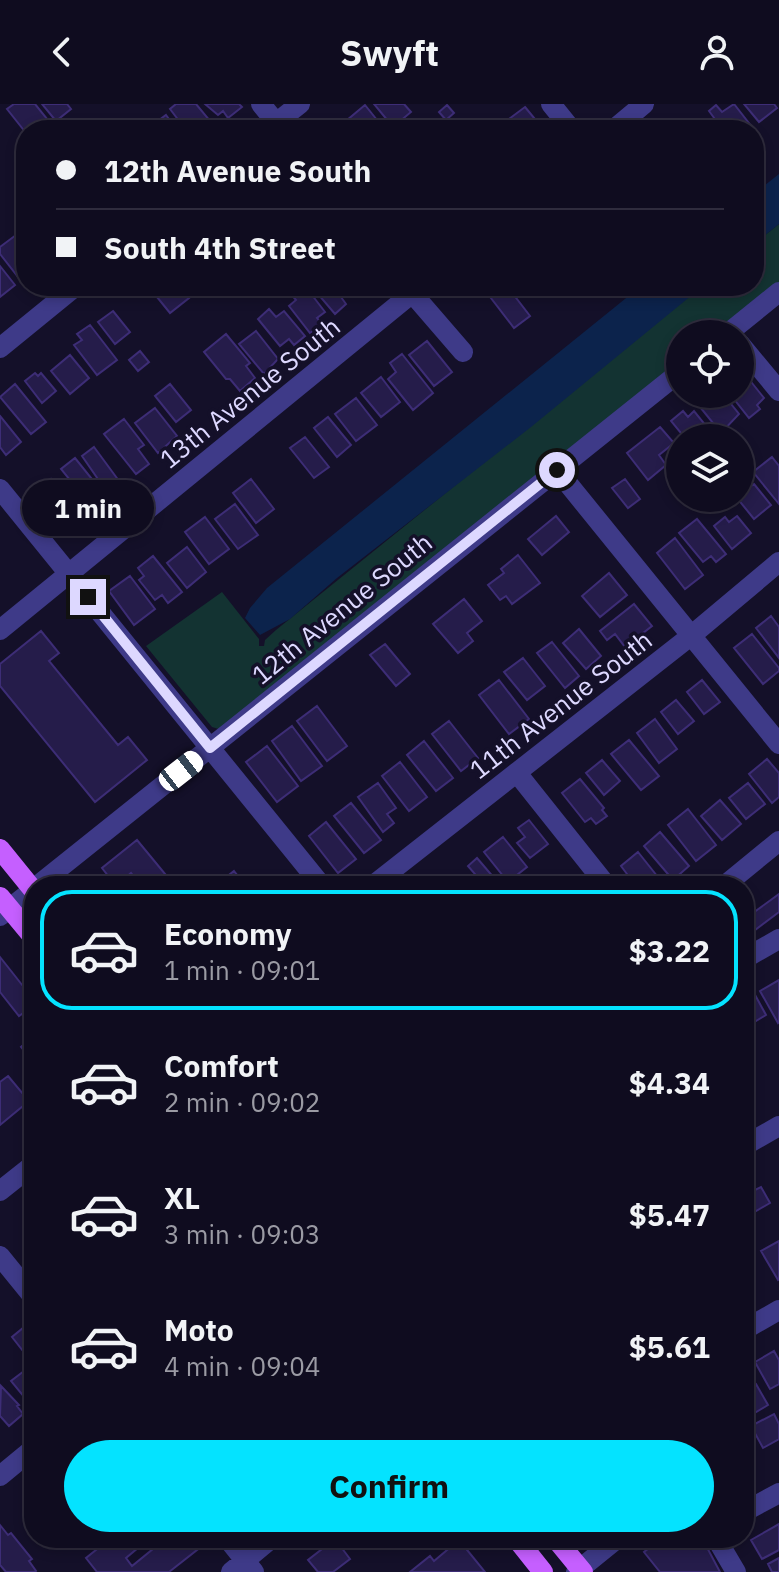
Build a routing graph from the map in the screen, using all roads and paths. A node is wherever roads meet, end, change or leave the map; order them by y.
1 (300, 104) edge
2 (551, 104) edge
3 (644, 104) edge
4 (283, 120) edge
5 (564, 120) edge
6 (625, 120) edge
7 (779, 292) edge
8 (64, 296) edge
9 (403, 296) edge
10 (419, 296) edge
11 (749, 320) edge
12 (0, 348) edge
13 (463, 352) dead end
14 (754, 362) edge
15 (666, 383) edge
16 (779, 391) edge
17 (557, 470) junction
18 (0, 489) edge
19 (779, 562) edge
20 (69, 574) junction
21 (0, 630) edge
22 (692, 635) junction
23 (779, 744) edge
24 (210, 748) junction
25 (517, 773) junction
26 (779, 841) edge
27 (0, 849) edge
28 (24, 876) edge
29 (51, 876) edge
30 (314, 876) edge
31 (385, 876) edge
32 (599, 876) edge
33 (736, 876) edge
34 (24, 895) edge
35 (3, 907) edge
36 (24, 928) edge
37 (779, 939) edge
38 (754, 953) edge
39 (779, 1126) edge
40 (754, 1140) edge
41 (24, 1172) edge
42 (0, 1191) edge
43 (0, 1256) edge
44 (24, 1286) edge
45 (779, 1310) edge
46 (754, 1324) edge
47 (24, 1456) edge
48 (0, 1476) edge
49 (779, 1493) edge
50 (754, 1507) edge
51 (232, 1548) edge
52 (262, 1548) edge
53 (524, 1548) edge
54 (563, 1548) edge
55 (606, 1548) edge
56 (722, 1548) edge
57 (243, 1568) edge
58 (580, 1571) edge
59 (543, 1572) edge
60 (736, 1572) edge

1 - 4 street
2 - 5 street
3 - 6 street
7 - 11 street
8 - 12 street
9 - 20 street, 13th Avenue South
10 - 13 street
14 - 16 street
15 - 17 street, 12th Avenue South
17 - 22 street
17 - 24 street, 12th Avenue South
18 - 20 street
19 - 22 street, 11th Avenue South
20 - 21 street, 13th Avenue South
20 - 24 street
22 - 23 street
22 - 25 street, 11th Avenue South
24 - 29 street, 12th Avenue South
24 - 30 street
25 - 31 street, 11th Avenue South
25 - 32 street
26 - 33 street
27 - 28 main road
34 - 35 street, 12th Avenue South
35 - 36 main road
37 - 38 street
39 - 40 street
41 - 42 street
43 - 44 street
45 - 46 street
47 - 48 street
49 - 50 street
51 - 57 street
52 - 57 street
53 - 59 main road
54 - 58 main road
55 - 58 street
56 - 60 street

